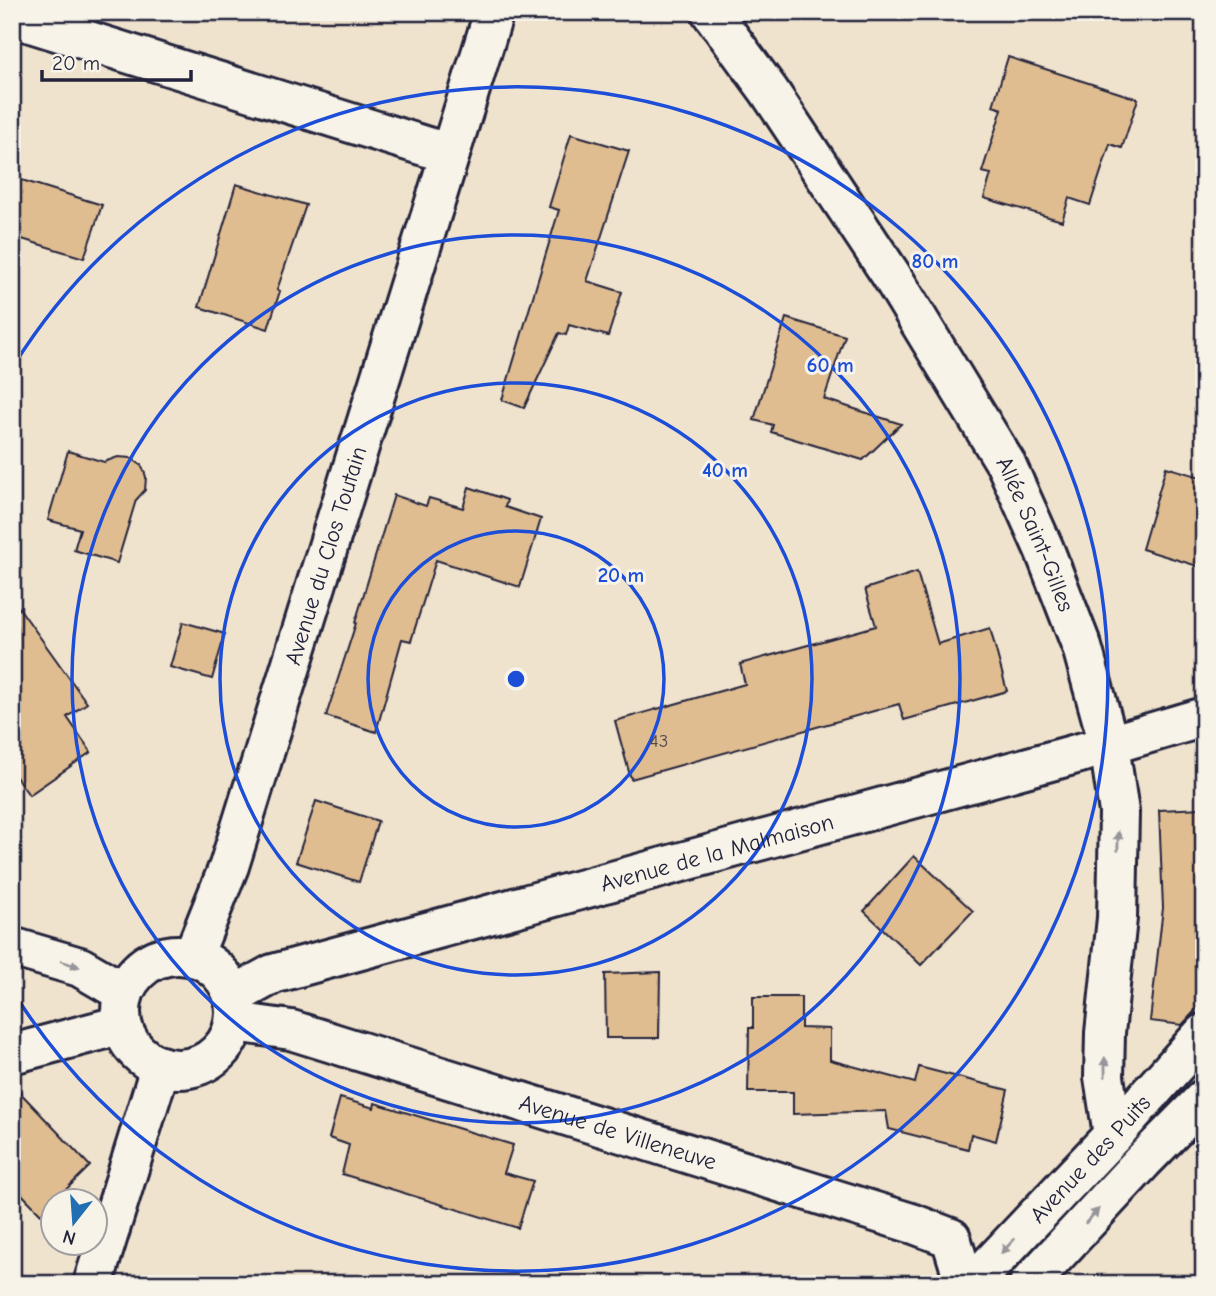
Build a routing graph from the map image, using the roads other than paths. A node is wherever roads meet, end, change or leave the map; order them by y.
1 (494, 12) edge
2 (711, 12) edge
3 (12, 17) edge
4 (450, 154) junction
5 (1204, 717) edge
6 (1109, 745) junction
7 (12, 947) edge
8 (193, 956) junction
9 (122, 1008) junction
10 (234, 1009) junction
11 (1204, 1033) edge
12 (12, 1054) edge
13 (160, 1068) junction
14 (1204, 1099) edge
15 (1113, 1135) junction
16 (93, 1284) edge
17 (965, 1284) edge
18 (972, 1284) edge
19 (1029, 1284) edge

1 - 4 street, Avenue du Clos Toutain
2 - 6 street, Allée Saint-Gilles
3 - 4 street
4 - 8 street, Avenue du Clos Toutain
5 - 6 street, Avenue de la Malmaison
6 - 10 street, Avenue de la Malmaison
15 -> 6 street, Allée Saint-Gilles
7 -> 9 street
8 - 9 street
8 - 10 street
9 - 12 street
9 - 13 street
10 - 13 street
10 - 17 street, Avenue de Villeneuve
11 - 15 street, Avenue des Puits
13 - 16 street
19 -> 14 street, Avenue des Puits
15 -> 18 street, Avenue des Puits

